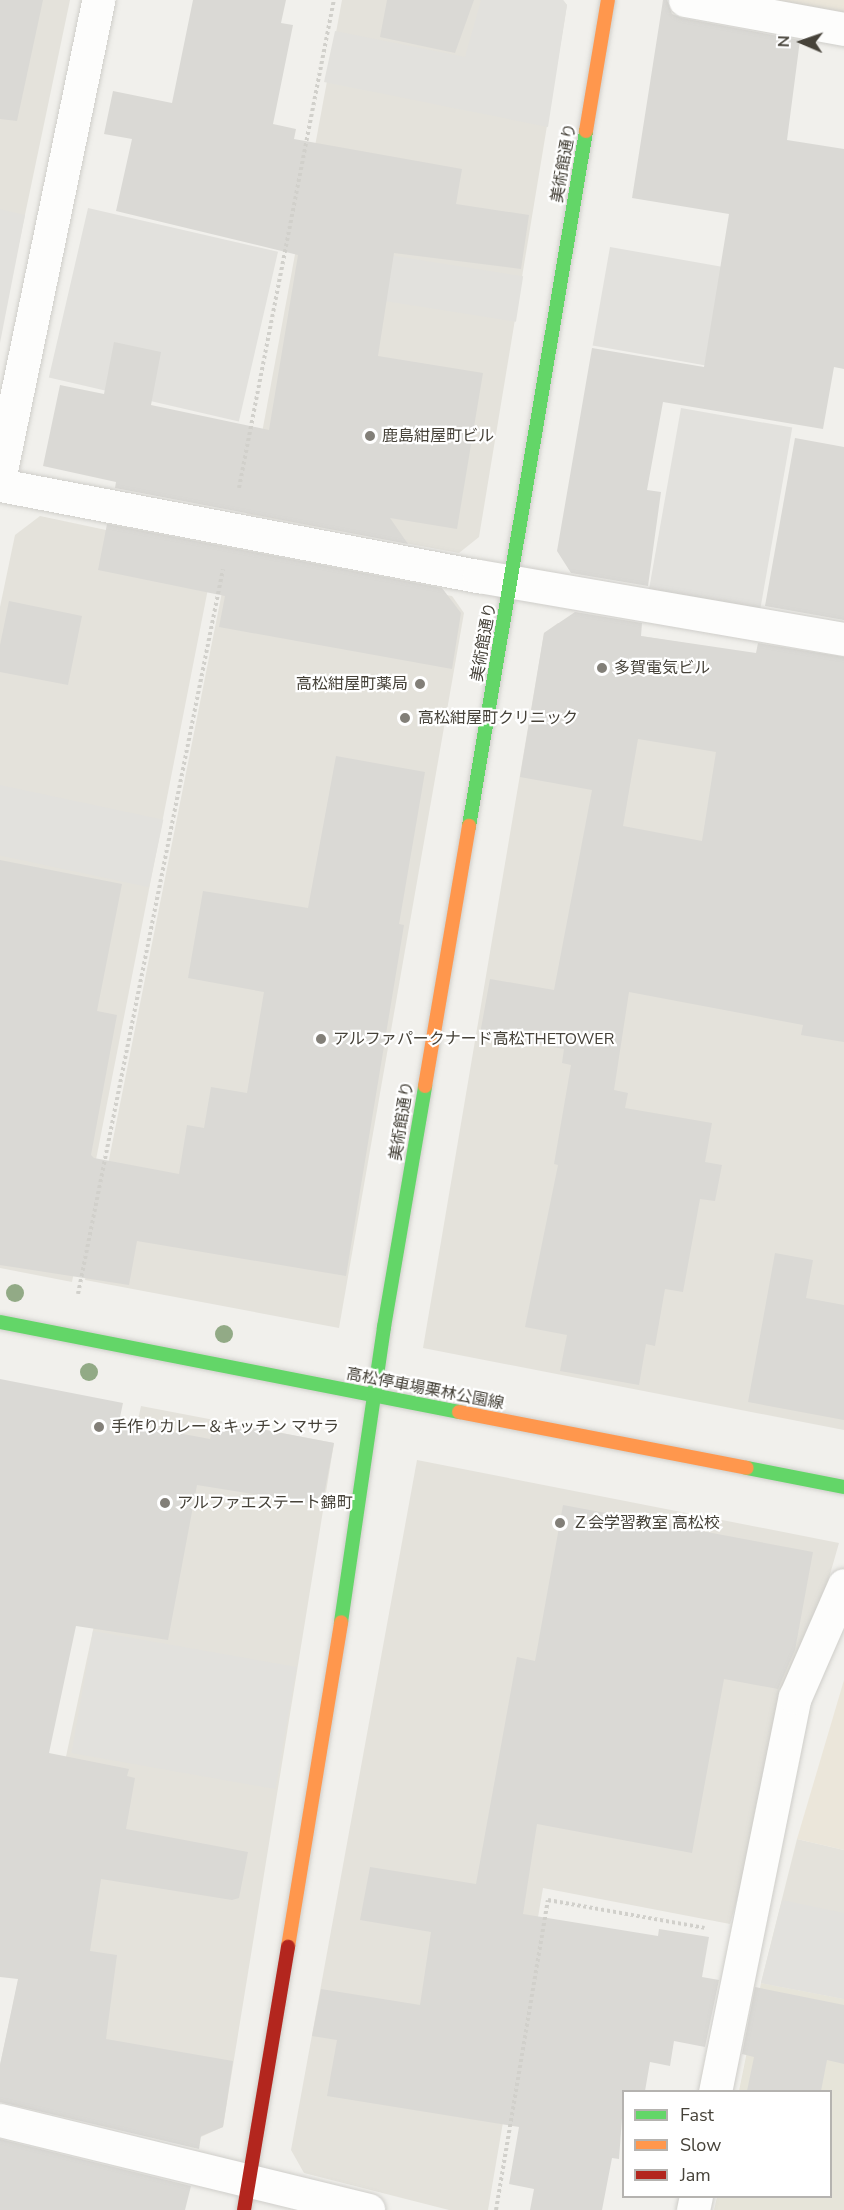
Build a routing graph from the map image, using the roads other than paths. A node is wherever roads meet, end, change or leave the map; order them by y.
1 (98, 0) edge
2 (608, 0) edge
3 (685, 0) edge
4 (844, 29) edge
5 (0, 475) edge
6 (0, 485) edge
7 (511, 581) junction
8 (844, 639) edge
9 (0, 1322) edge
10 (377, 1396) junction
11 (844, 1487) edge
12 (844, 1585) edge
13 (715, 2090) edge
14 (0, 2120) edge
15 (249, 2178) junction
16 (244, 2210) edge
17 (368, 2210) edge

1 - 5 street
2 - 7 street, 美術館通り
3 - 4 street
6 - 7 street
7 - 8 street
7 - 10 street, 美術館通り
9 - 10 street, 高松停車場栗林公園線
10 - 11 street, 高松停車場栗林公園線
10 - 15 street, 美術館通り
12 - 13 street
14 - 15 street
15 - 16 street, 美術館通り
15 - 17 street

